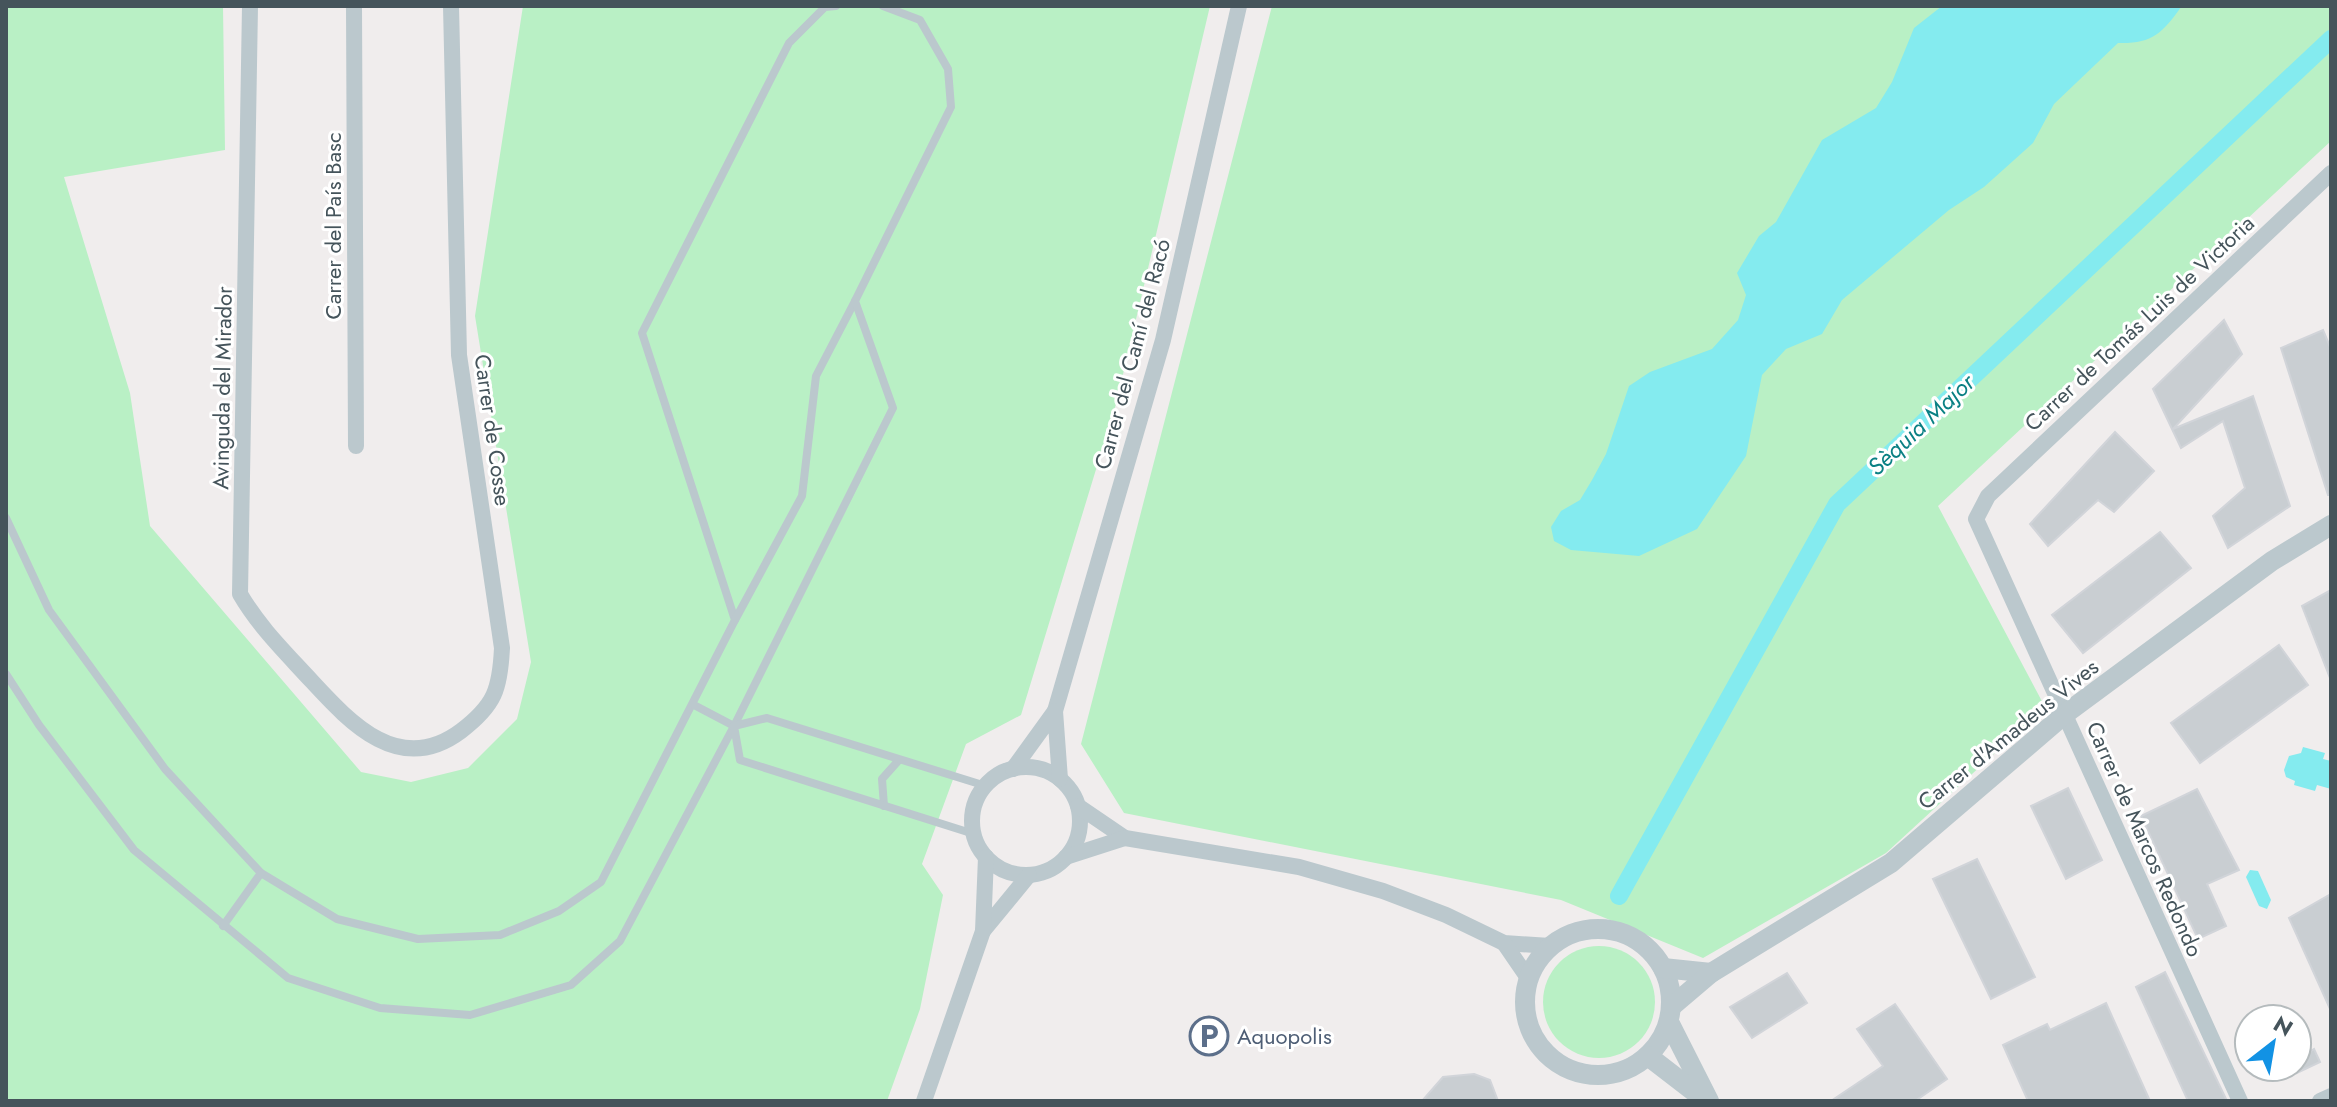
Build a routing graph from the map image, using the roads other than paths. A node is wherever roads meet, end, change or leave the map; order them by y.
1 (250, 6) edge
2 (354, 6) edge
3 (451, 6) edge
4 (836, 6) edge
5 (883, 6) edge
6 (1239, 6) edge
7 (2331, 173) edge
8 (855, 301) junction
9 (356, 446) dead end
10 (1979, 507) joint
11 (6, 518) edge
12 (2331, 525) edge
13 (735, 620) junction
14 (6, 674) edge
15 (694, 705) junction
16 (1055, 711) junction
17 (2065, 714) junction
18 (734, 726) junction
19 (356, 728) joint
20 (898, 761) junction
21 (1013, 769) junction
22 (1060, 779) junction
23 (986, 786) junction
24 (884, 806) junction
25 (1078, 806) junction
26 (974, 834) junction
27 (1125, 838) junction
28 (986, 857) junction
29 (1066, 857) junction
30 (261, 873) junction
31 (1029, 875) junction
32 (223, 926) junction
33 (983, 931) junction
34 (1504, 943) junction
35 (1550, 946) junction
36 (1663, 968) junction
37 (1711, 973) junction
38 (1528, 978) junction
39 (1670, 1014) junction
40 (1648, 1056) junction
41 (2331, 1096) edge
42 (924, 1101) edge
43 (1708, 1101) edge
44 (2240, 1101) edge
45 (2320, 1101) edge

1 - 19 street, Avinguda del Mirador
2 - 9 street, Carrer del País Basc
3 - 19 street, Carrer de Cosse
4 - 13 lane
5 - 8 lane
6 - 16 street, Carrer del Camí del Racó
7 - 10 street, Carrer de Tomás Luis de Victoria
8 - 13 lane
8 - 18 lane
10 - 17 street, Carrer de Marcos Redondo
11 - 30 lane
12 - 17 street, Carrer d'Amadeus Vives
13 - 15 lane
14 - 32 lane
15 - 18 lane
15 - 30 lane
16 - 21 street, Carrer del Camí del Racó
16 - 22 street, Carrer del Camí del Racó
17 - 37 street, Carrer d'Amadeus Vives
17 - 44 street, Carrer de Marcos Redondo
18 - 20 lane
18 - 24 lane
18 - 32 lane
20 - 23 lane
20 - 24 lane
21 - 22 street
21 - 23 street
22 - 25 street
23 - 26 street
24 - 26 lane
25 - 27 street
25 - 29 street
26 - 28 street
27 - 29 street
27 - 34 street
28 - 31 street
28 - 33 street
29 - 31 street
30 - 32 lane
31 - 33 street
33 - 42 street
34 - 35 street
34 - 38 street
35 - 36 street
35 - 38 street
36 - 37 street
36 - 39 street
37 - 39 street, Carrer d'Amadeus Vives
38 - 40 street
39 - 40 street
39 - 43 street
40 - 43 street
41 - 45 street

